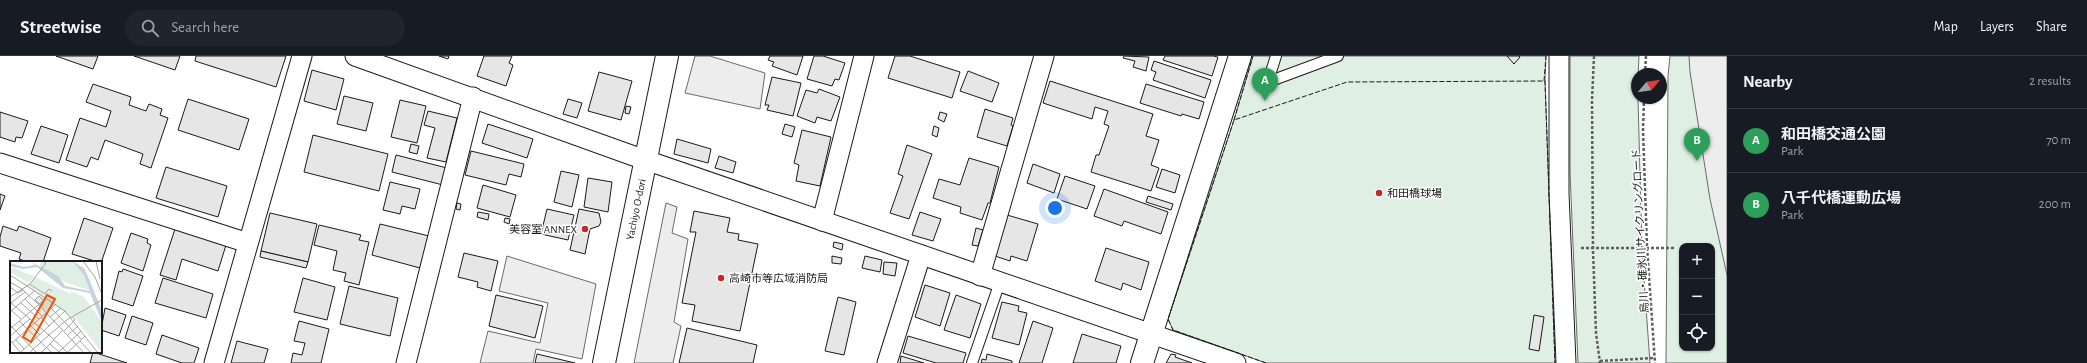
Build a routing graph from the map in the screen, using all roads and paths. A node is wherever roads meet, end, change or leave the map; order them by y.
1 (302, 56) edge
2 (355, 56) edge
3 (667, 56) edge
4 (864, 56) edge
5 (1044, 56) edge
6 (1240, 56) edge
7 (1276, 56) edge
8 (1338, 56) edge
9 (1558, 56) edge
10 (1594, 56) edge
11 (1646, 56) edge
12 (1645, 68) edge
13 (473, 97) junction
14 (1644, 104) edge
15 (645, 160) junction
16 (0, 163) edge
17 (822, 221) junction
18 (248, 243) junction
19 (1647, 247) junction
20 (1593, 248) junction
21 (1675, 248) dead end
22 (922, 255) junction
23 (980, 276) junction
24 (1000, 282) junction
25 (1151, 335) junction
26 (1654, 358) junction
27 (1600, 362) edge
28 (214, 363) edge
29 (406, 363) edge
30 (604, 363) edge
31 (887, 363) edge
32 (972, 363) edge
33 (1142, 363) edge
34 (1236, 363) edge
35 (1566, 363) edge
36 (1654, 363) edge

1 - 18 street
2 - 13 street
3 - 15 street, Yachiyo O-dori
4 - 17 street
5 - 23 street
6 - 25 street
7 - 8 lane
9 - 35 street
10 - 20 path
11 - 12 path
13 - 15 street
13 - 29 street
14 - 19 path, 烏川・碓氷川サイクリングロード
15 - 17 street
15 - 30 street, Yachiyo O-dori
16 - 18 street
17 - 22 street
18 - 28 street
19 - 20 path
19 - 21 path
19 - 26 path, 烏川・碓氷川サイクリングロード
20 - 27 path
22 - 23 street
22 - 31 street
23 - 24 street
24 - 25 street
24 - 32 lane
25 - 33 street
25 - 34 street
26 - 27 path
26 - 36 path, 烏川・碓氷川サイクリングロード

